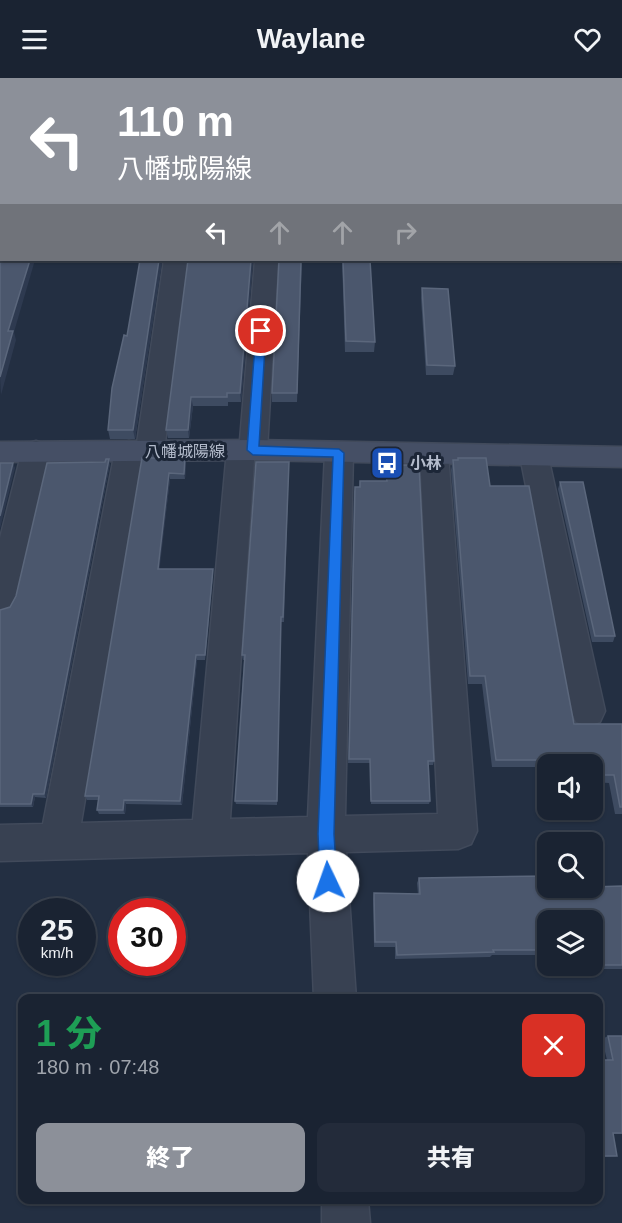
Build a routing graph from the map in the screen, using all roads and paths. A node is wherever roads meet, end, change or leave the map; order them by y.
1 (176, 261) edge
2 (266, 261) edge
3 (247, 450) junction
4 (36, 451) junction
5 (139, 451) junction
6 (0, 452) edge
7 (339, 453) junction
8 (434, 454) junction
9 (534, 456) junction
10 (622, 457) edge
11 (0, 600) edge
12 (588, 711) dead end
13 (326, 834) junction
14 (210, 837) junction
15 (59, 841) junction
16 (0, 843) edge
17 (335, 994) edge
18 (345, 1204) edge
19 (346, 1223) edge

1 - 5 street
2 - 3 street
3 - 5 main road, 八幡城陽線
3 - 7 main road, 八幡城陽線
3 - 14 street
4 - 5 main road, 八幡城陽線
4 - 6 main road, 八幡城陽線
4 - 11 street
5 - 15 street
7 - 8 main road, 八幡城陽線
7 - 13 street
8 - 9 main road, 八幡城陽線
8 - 13 street
9 - 10 main road, 八幡城陽線
9 - 12 street
13 - 14 street
13 - 17 street
14 - 15 street
15 - 16 street
18 - 19 street

